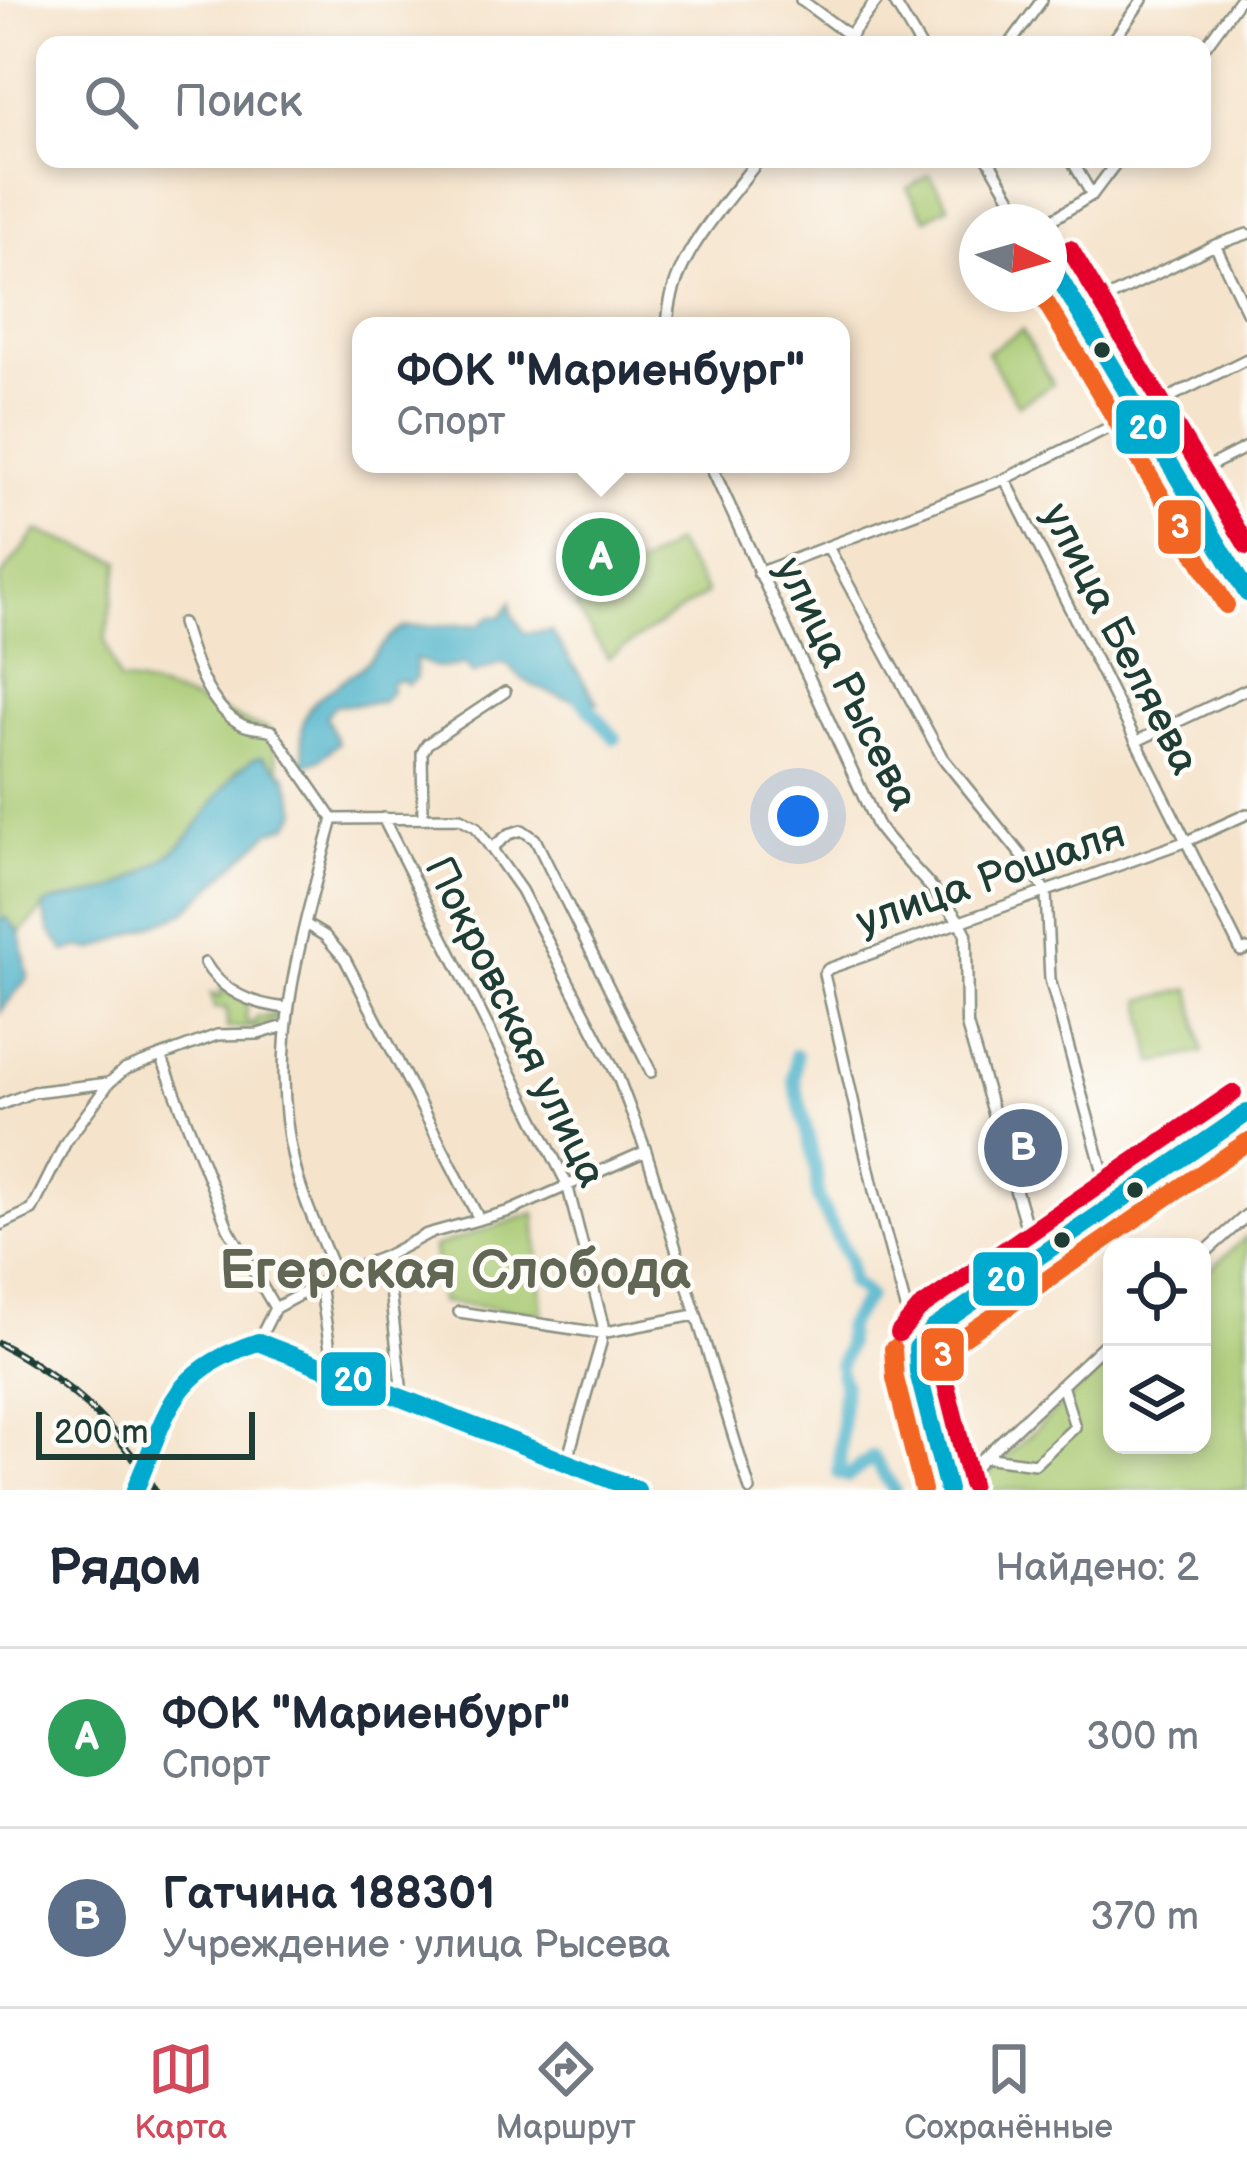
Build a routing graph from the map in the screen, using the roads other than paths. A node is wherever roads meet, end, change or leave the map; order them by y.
1 (801, 0) edge
2 (877, 0) edge
3 (893, 0) edge
4 (1042, 0) edge
5 (1142, 0) edge
6 (1239, 0) edge
7 (841, 36) edge
8 (851, 36) edge
9 (915, 36) edge
10 (1016, 36) edge
11 (1116, 36) edge
12 (1211, 39) edge
13 (752, 168) edge
14 (993, 168) edge
15 (1076, 168) edge
16 (1112, 168) edge
17 (1092, 195) junction
18 (1014, 204) edge
19 (1067, 210) edge
20 (1247, 234) edge
21 (1215, 245) junction
22 (1067, 292) edge
23 (1079, 312) junction
24 (1247, 312) edge
25 (669, 317) edge
26 (1247, 359) edge
27 (1140, 414) junction
28 (1247, 447) edge
29 (714, 473) edge
30 (1005, 479) junction
31 (1180, 481) junction
32 (1247, 533) edge
33 (828, 548) junction
34 (1221, 548) junction
35 (758, 573) junction
36 (1247, 593) edge
37 (182, 623) dead end
38 (1247, 689) edge
39 (505, 692) dead end
40 (1137, 741) junction
41 (1247, 814) edge
42 (423, 816) junction
43 (382, 818) junction
44 (333, 820) junction
45 (1187, 841) junction
46 (493, 847) junction
47 (1046, 892) junction
48 (960, 921) junction
49 (305, 923) junction
50 (1247, 949) edge
51 (205, 963) dead end
52 (288, 1008) junction
53 (285, 1026) junction
54 (161, 1056) junction
55 (651, 1072) dead end
56 (109, 1083) junction
57 (0, 1105) edge
58 (1247, 1113) edge
59 (646, 1151) junction
60 (567, 1184) junction
61 (1112, 1205) junction
62 (1247, 1215) edge
63 (478, 1217) junction
64 (0, 1225) edge
65 (1211, 1247) edge
66 (386, 1256) junction
67 (1036, 1259) junction
68 (336, 1275) junction
69 (320, 1285) junction
70 (275, 1308) junction
71 (459, 1312) dead end
72 (695, 1315) junction
73 (602, 1333) junction
74 (918, 1341) junction
75 (258, 1342) junction
76 (1103, 1346) edge
77 (334, 1374) junction
78 (1062, 1384) junction
79 (404, 1402) junction
80 (983, 1457) junction
81 (566, 1464) junction
82 (136, 1490) edge
83 (637, 1490) edge
84 (750, 1490) edge
85 (948, 1490) edge

1 - 7 street
2 - 8 main road
3 - 9 street
4 - 10 street
5 - 11 street
6 - 12 street
13 - 25 main road
14 - 18 street
15 - 17 street
16 - 17 street
17 - 19 street
20 - 21 street
21 - 23 street
21 - 24 street
22 - 23 street
23 - 27 street
26 - 27 street
27 - 30 street
27 - 31 street
28 - 31 street
29 - 35 main road, улица Рысева
30 - 33 street
30 - 40 street, улица Беляева
31 - 34 street
32 - 34 street
33 - 35 street
33 - 47 street
34 - 36 street
35 - 48 main road, улица Рысева
37 - 44 street
38 - 40 street
39 - 42 street
40 - 45 street, улица Беляева
41 - 45 street, улица Рошаля
42 - 43 street
42 - 46 street
43 - 44 street
43 - 60 street, Покровская улица
44 - 49 street
45 - 47 street, улица Рошаля
45 - 50 street, улица Беляева
46 - 55 street
46 - 59 street
47 - 48 street, улица Рошаля
47 - 61 street
48 - 67 main road
48 - 74 street, улица Рошаля
49 - 52 street
49 - 63 street
51 - 52 street
52 - 53 street
53 - 54 street
53 - 68 street
54 - 56 street
54 - 70 street
56 - 57 street
56 - 64 street
58 - 61 street
59 - 60 street
59 - 72 street
60 - 63 street
60 - 73 street, Покровская улица
61 - 67 street
62 - 65 main road
63 - 66 street
66 - 68 street
66 - 79 street
67 - 74 main road
68 - 69 street
69 - 70 street
69 - 77 street
70 - 75 street
71 - 73 street
72 - 73 street
72 - 84 street
73 - 81 street, Покровская улица
74 - 85 main road
75 - 77 street
75 - 82 street
76 - 78 main road
77 - 79 street
78 - 80 main road
78 - 80 street
79 - 81 street
80 - 85 main road
81 - 83 street

